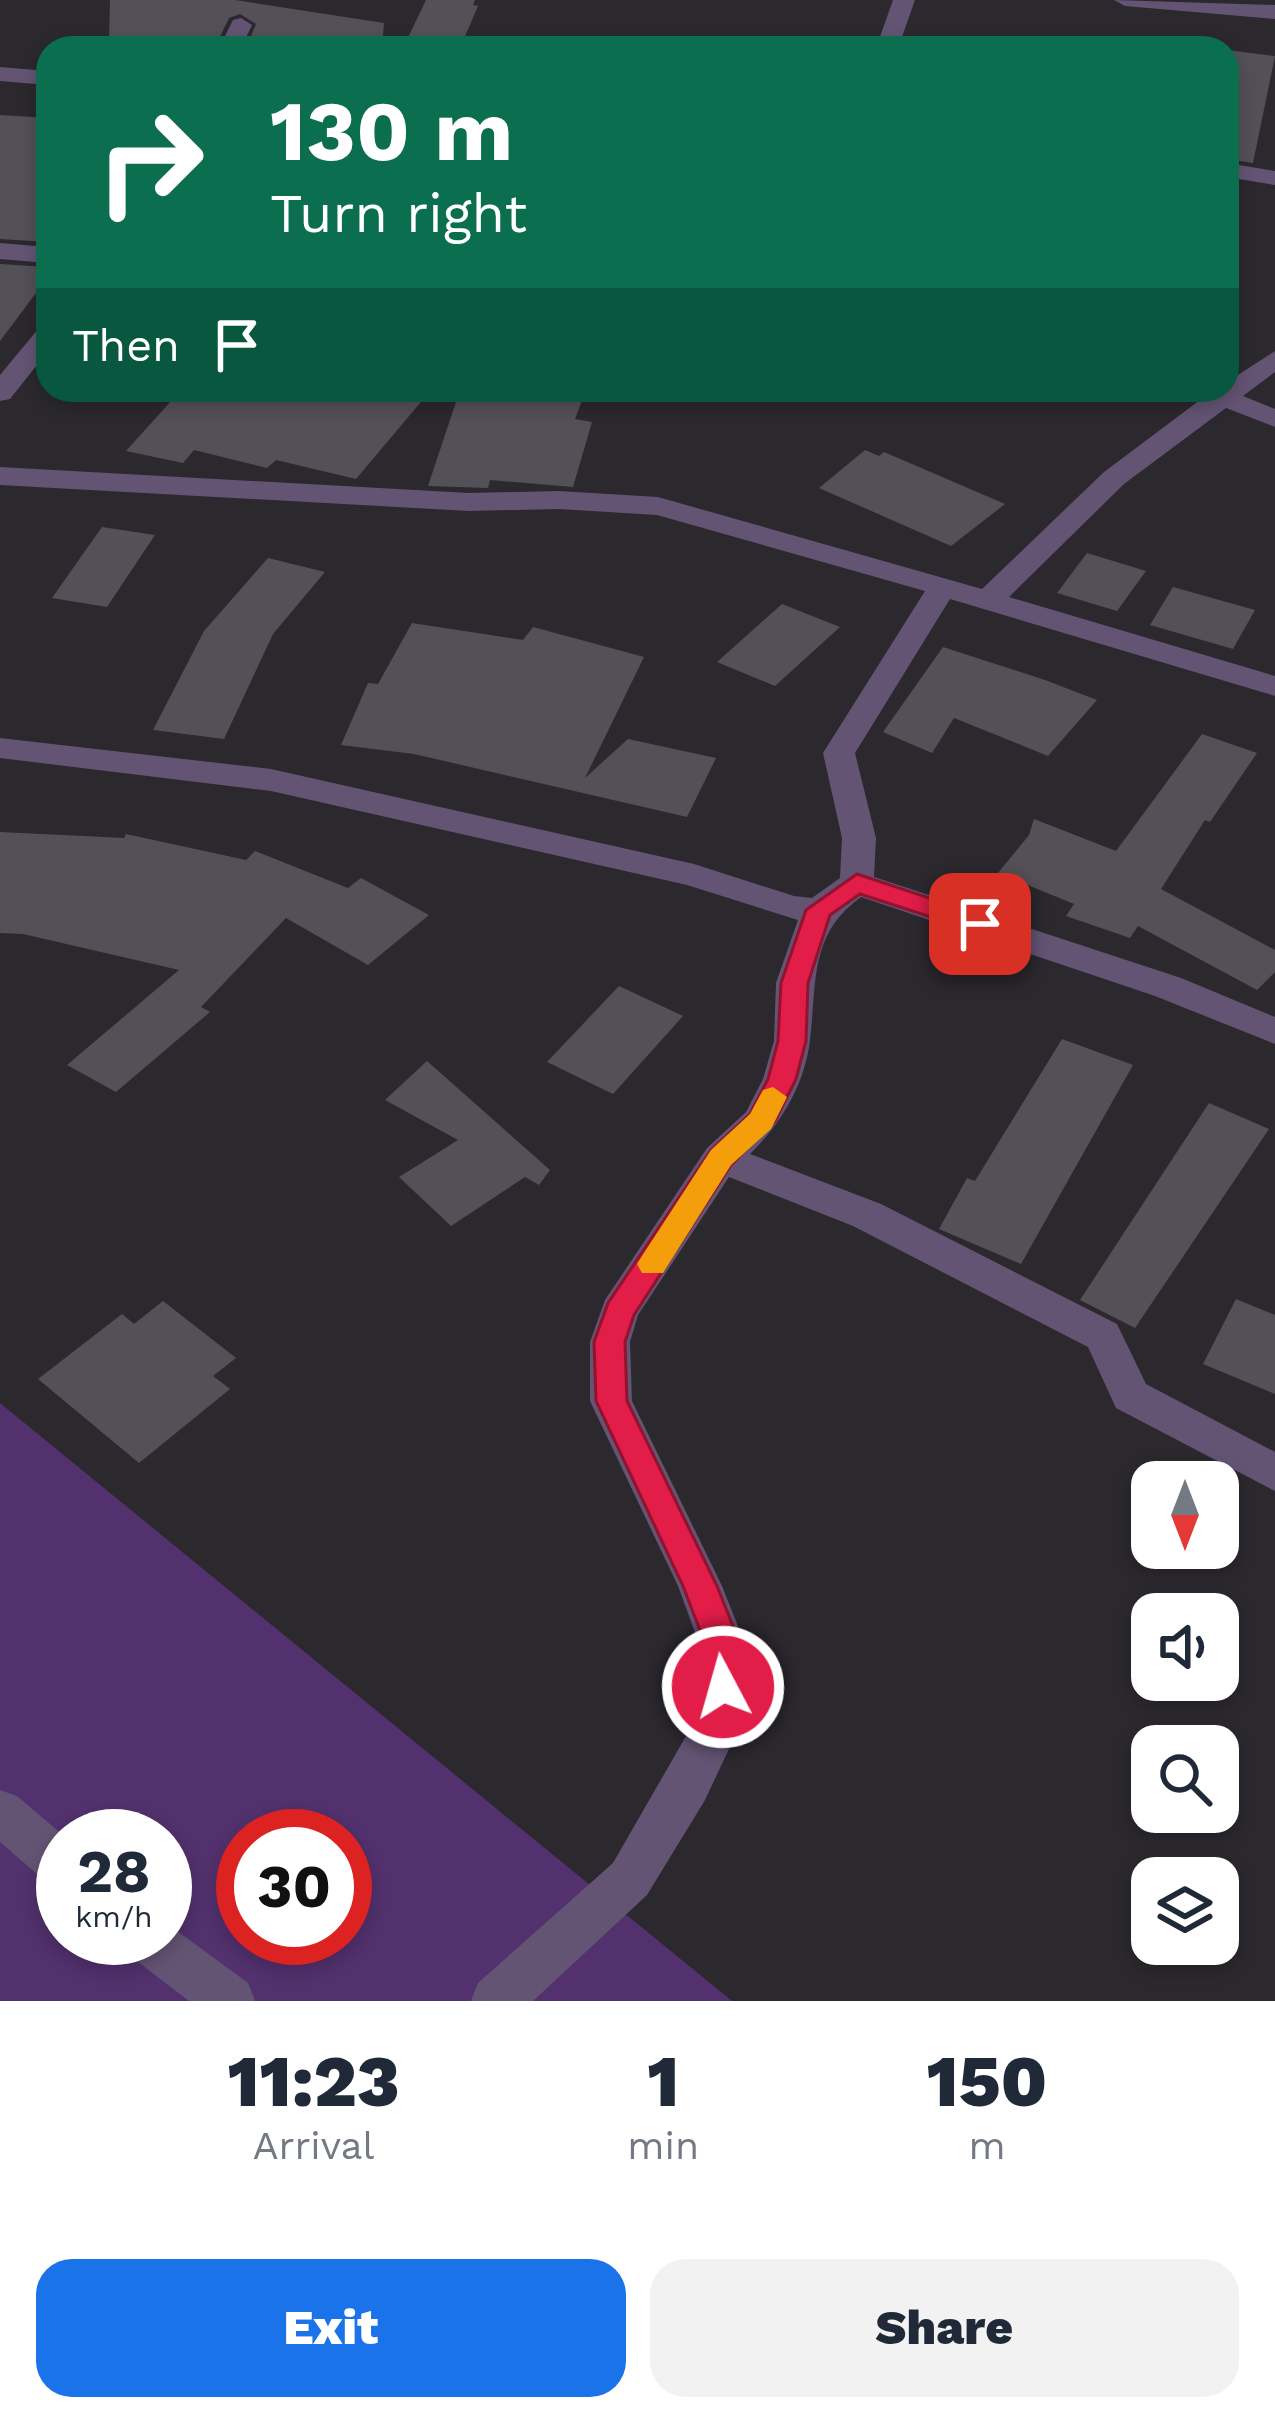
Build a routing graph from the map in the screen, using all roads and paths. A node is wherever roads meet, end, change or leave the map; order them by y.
1 (904, 0) edge
2 (1126, 0) edge
3 (1275, 12) edge
4 (241, 25) dead end
5 (236, 36) edge
6 (891, 36) edge
7 (0, 74) edge
8 (36, 77) edge
9 (1239, 172) edge
10 (1275, 178) edge
11 (0, 251) edge
12 (36, 254) edge
13 (36, 349) edge
14 (1239, 361) edge
15 (1269, 363) edge
16 (1239, 385) edge
17 (0, 394) edge
18 (1215, 402) edge
19 (1234, 402) edge
20 (1275, 419) edge
21 (0, 476) edge
22 (943, 586) junction
23 (989, 599) junction
24 (1275, 686) edge
25 (0, 748) edge
26 (857, 883) junction
27 (819, 910) junction
28 (1275, 1031) edge
29 (721, 1158) junction
30 (1275, 1473) edge
31 (0, 1812) edge
32 (36, 1843) edge
33 (177, 1965) edge
34 (230, 2001) edge
35 (496, 2001) edge

1 - 6 street
2 - 3 street
4 - 5 street
7 - 8 street
9 - 10 street
11 - 12 street
13 - 17 street
14 - 15 street
15 - 16 street
18 - 23 street
19 - 20 street
21 - 22 street
22 - 23 street
22 - 26 street
23 - 24 street
25 - 27 street
26 - 27 street
26 - 28 street
27 - 29 street
29 - 30 street
29 - 35 street
31 - 32 street
33 - 34 street

